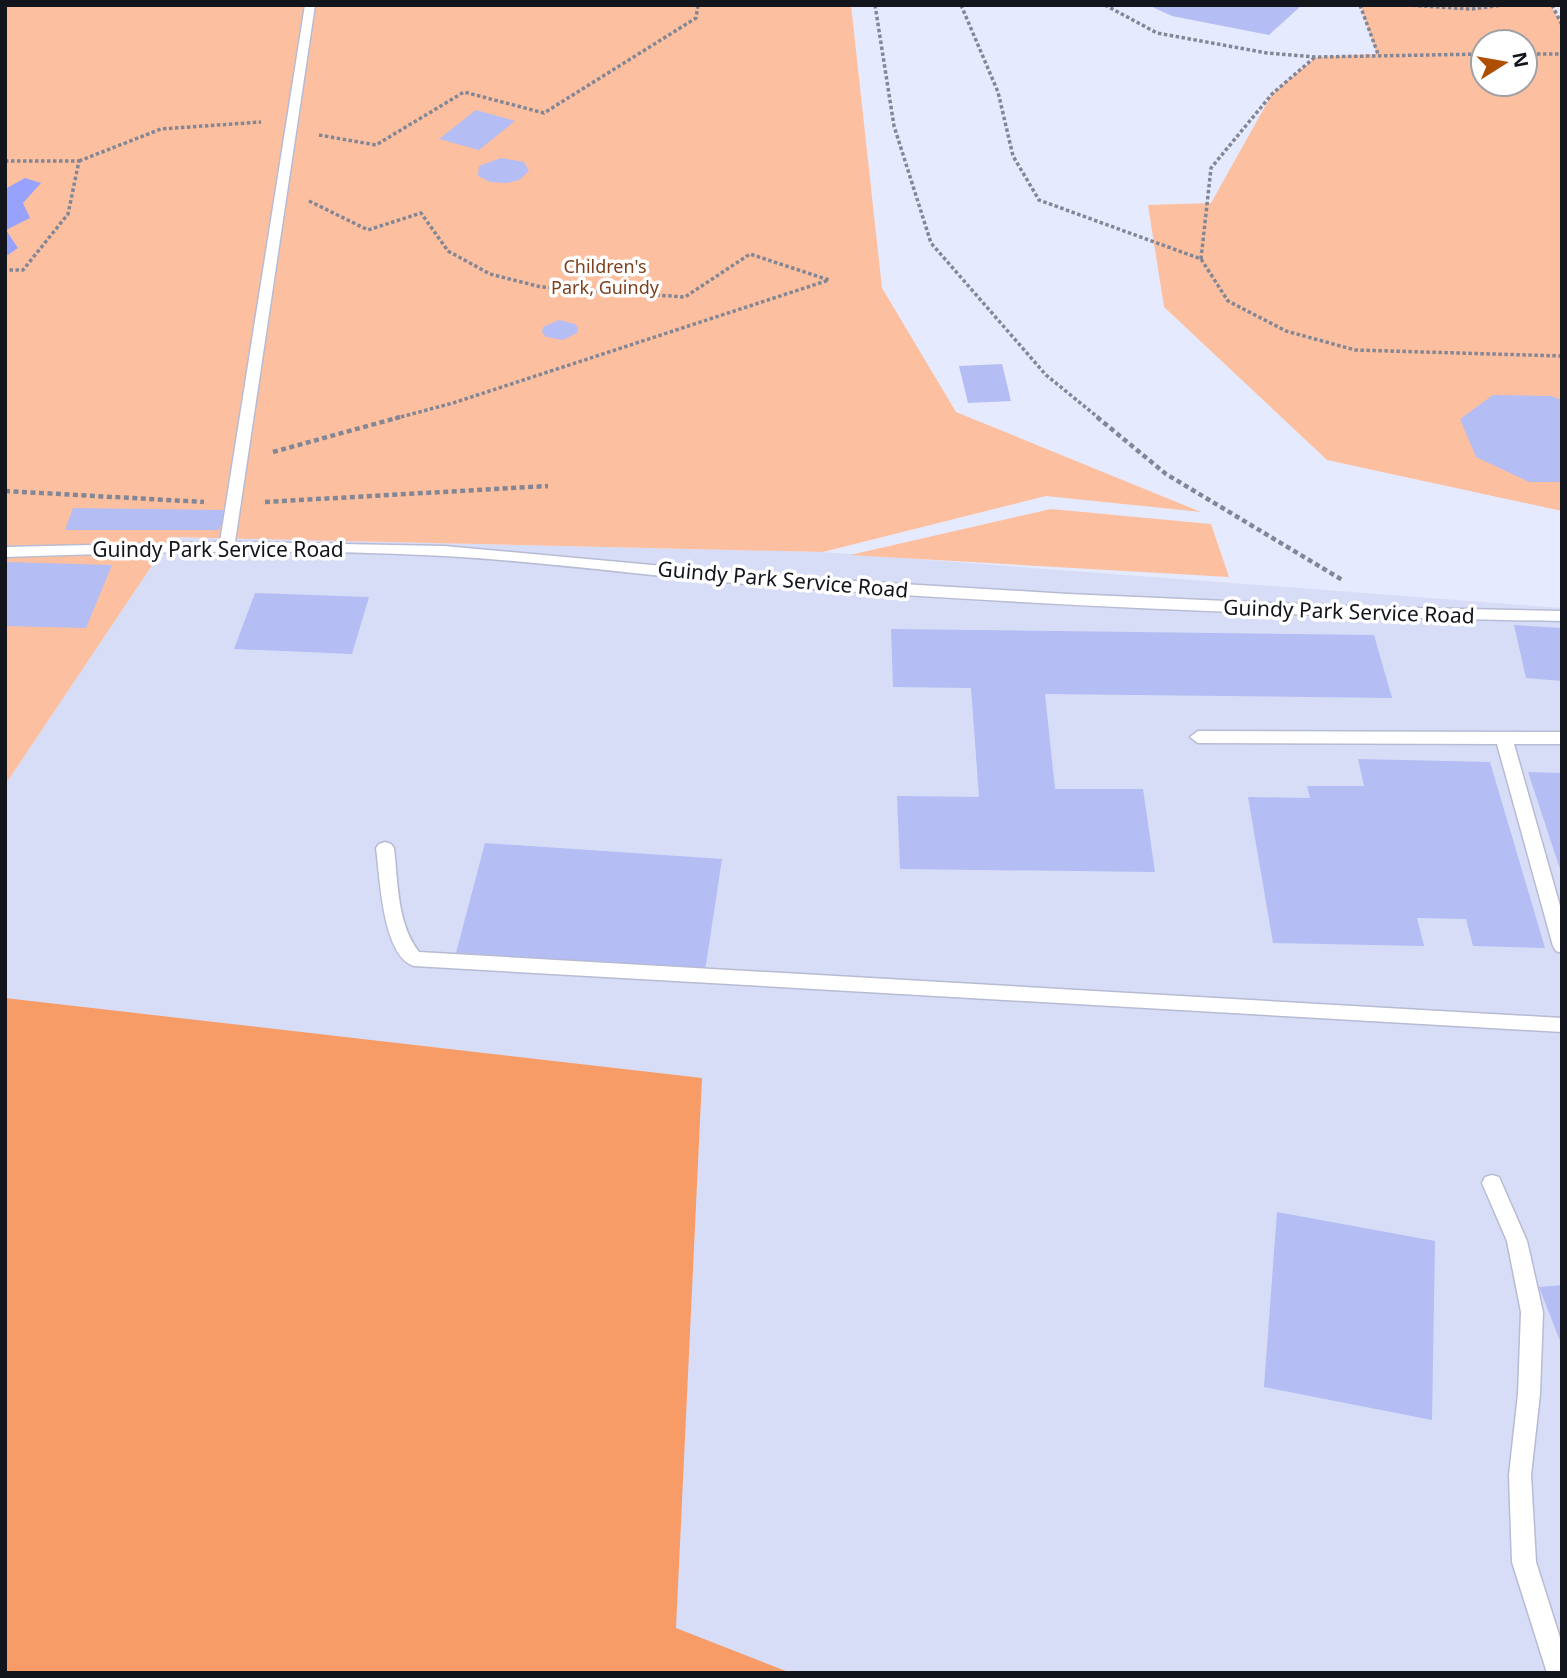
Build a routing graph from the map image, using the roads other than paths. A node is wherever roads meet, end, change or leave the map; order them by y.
1 (310, 5) edge
2 (227, 544) junction
3 (5, 552) edge
4 (1562, 616) edge
5 (1198, 737) dead end
6 (1504, 737) junction
7 (1562, 738) edge
8 (385, 848) dead end
9 (1562, 946) edge
10 (1562, 1025) edge
11 (1492, 1183) dead end
12 (1559, 1673) edge

1 - 2 lane
2 - 3 lane, Guindy Park Service Road
2 - 4 lane, Guindy Park Service Road
5 - 6 lane
6 - 7 lane
6 - 9 lane
8 - 10 lane
11 - 12 lane

